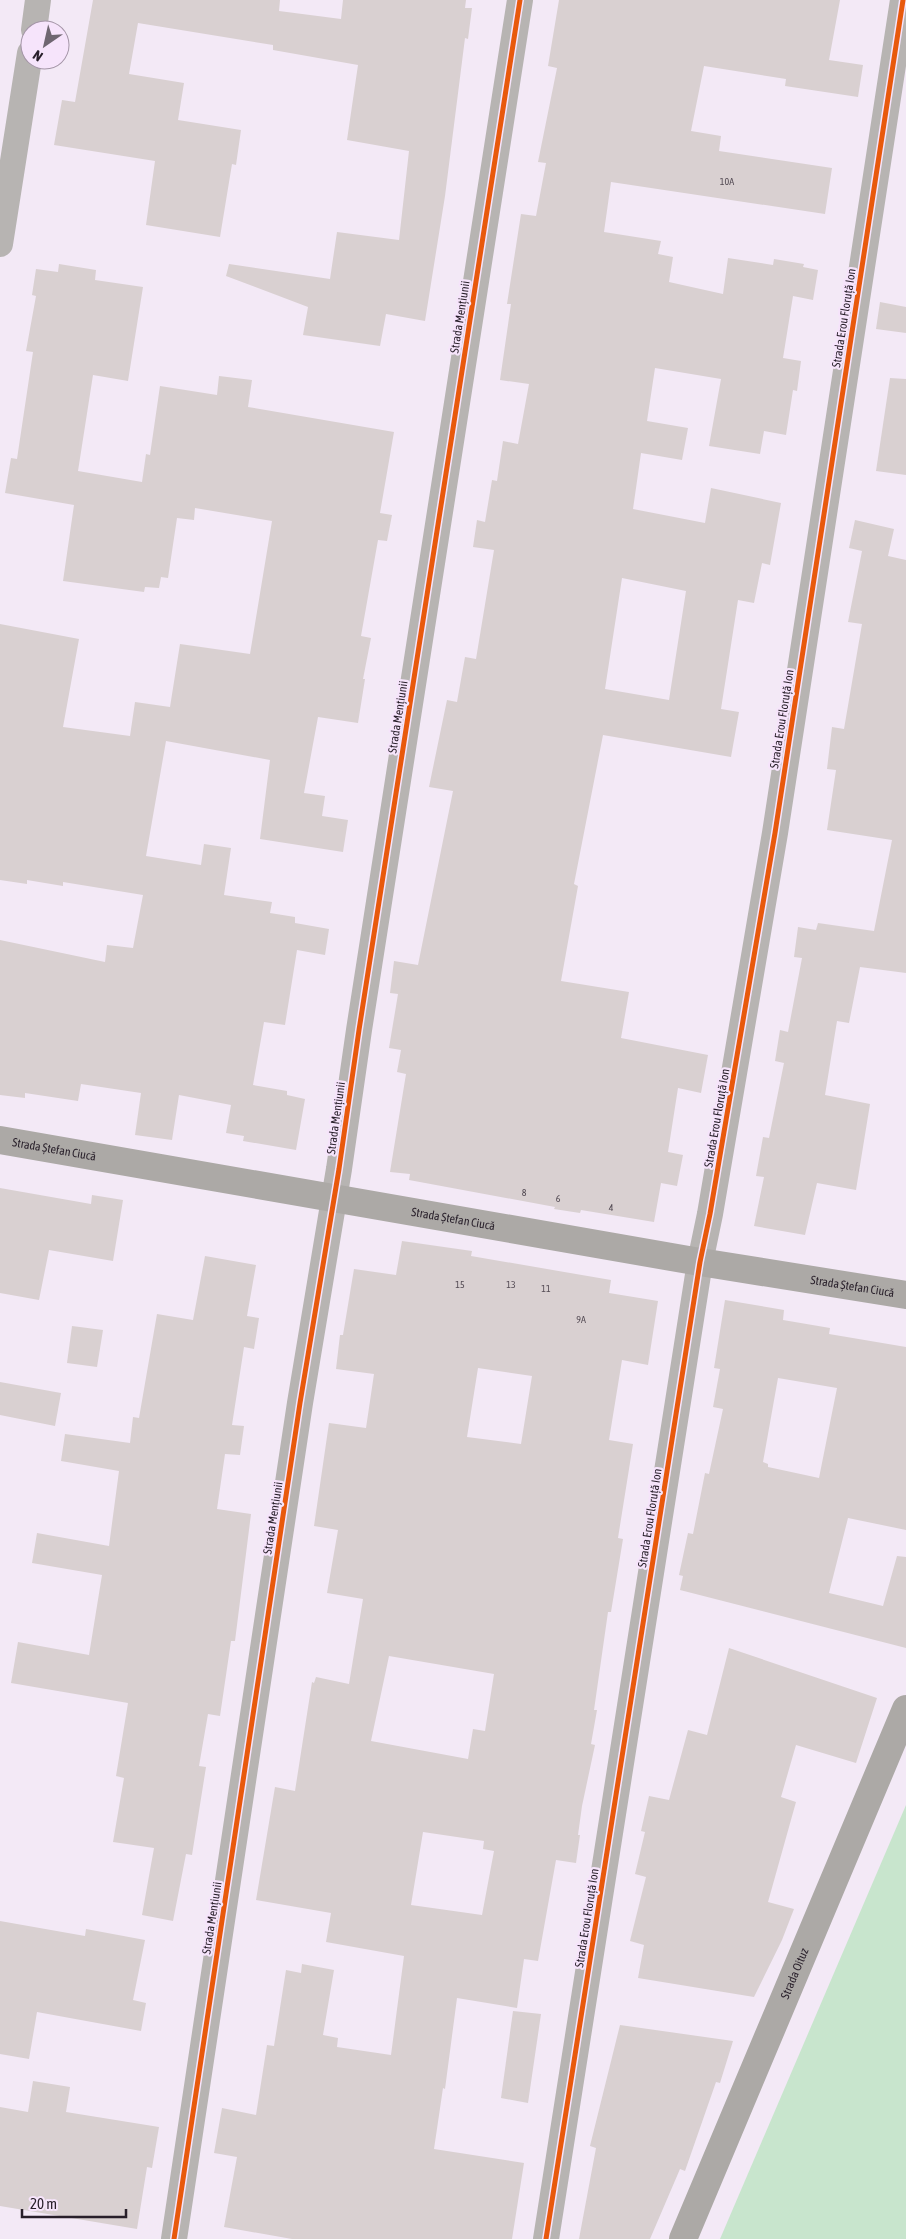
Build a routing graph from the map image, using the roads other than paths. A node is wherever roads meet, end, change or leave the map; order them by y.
1 (38, 0) edge
2 (520, 0) edge
3 (903, 0) edge
4 (35, 20) edge
5 (27, 70) edge
6 (0, 244) edge
7 (0, 1140) edge
8 (334, 1198) junction
9 (700, 1262) junction
10 (906, 1295) edge
11 (906, 1709) edge
12 (174, 2239) edge
13 (546, 2239) edge
14 (683, 2239) edge

1 - 4 street
2 - 8 street, Strada Mențiunii
3 - 9 street, Strada Erou Floruță Ion
5 - 6 street
7 - 8 street, Strada Ștefan Ciucă
8 - 9 street, Strada Ștefan Ciucă
8 - 12 street, Strada Mențiunii
9 - 10 street, Strada Ștefan Ciucă
9 - 13 street, Strada Erou Floruță Ion
11 - 14 street, Strada Oituz

